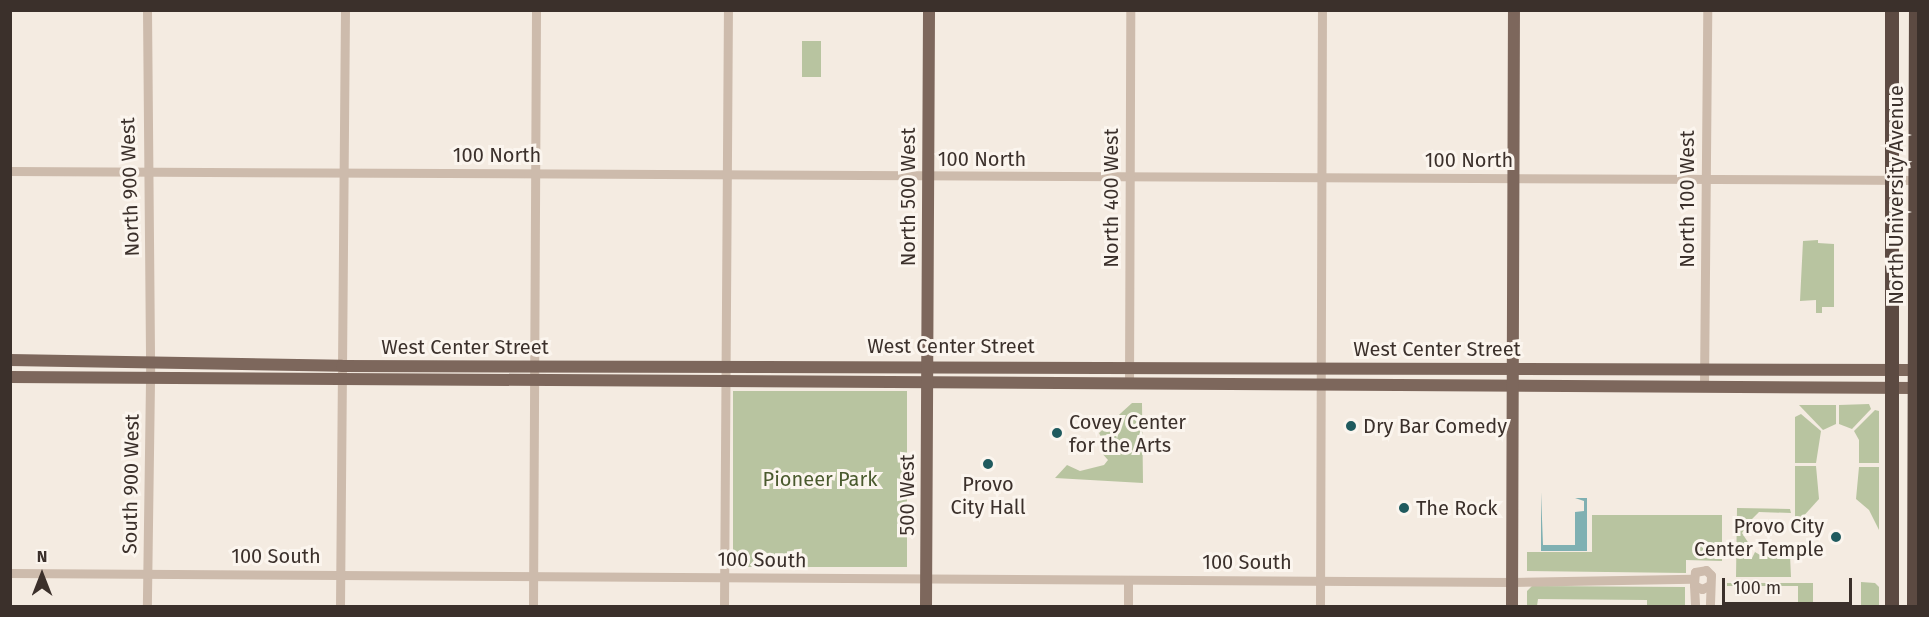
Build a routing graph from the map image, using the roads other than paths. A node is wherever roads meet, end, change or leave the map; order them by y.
1 (147, 10) edge
2 (345, 10) edge
3 (536, 10) edge
4 (728, 10) edge
5 (929, 10) edge
6 (1130, 10) edge
7 (1322, 10) edge
8 (1514, 10) edge
9 (1707, 10) edge
10 (1892, 10) edge
11 (1916, 10) edge
12 (10, 171) edge
13 (345, 172) junction
14 (149, 173) junction
15 (534, 173) junction
16 (727, 176) junction
17 (1128, 176) junction
18 (928, 177) junction
19 (1322, 178) junction
20 (1513, 178) junction
21 (1705, 179) junction
22 (1892, 180) junction
23 (1917, 180) edge
24 (10, 360) edge
25 (150, 363) junction
26 (927, 366) junction
27 (1129, 367) junction
28 (1511, 368) junction
29 (1704, 370) junction
30 (342, 373) junction
31 (534, 374) junction
32 (726, 374) junction
33 (10, 377) edge
34 (1320, 377) junction
35 (1891, 379) junction
36 (1916, 379) edge
37 (150, 381) junction
38 (927, 383) junction
39 (1129, 384) junction
40 (1511, 386) junction
41 (1704, 387) junction
42 (10, 573) edge
43 (147, 573) junction
44 (340, 574) junction
45 (724, 577) junction
46 (533, 578) junction
47 (926, 579) junction
48 (1128, 580) junction
49 (1320, 580) junction
50 (1512, 582) junction
51 (1693, 582) junction
52 (1916, 582) edge
53 (1710, 585) junction
54 (147, 606) edge
55 (340, 606) edge
56 (532, 606) edge
57 (724, 606) edge
58 (926, 606) edge
59 (1128, 606) edge
60 (1320, 606) edge
61 (1512, 606) edge
62 (1695, 606) edge
63 (1710, 606) edge
64 (1892, 606) edge
65 (1914, 606) edge

1 - 14 street, North 900 West
2 - 13 street
3 - 15 street
4 - 16 street
5 - 18 main road, North 500 West
6 - 17 street, North 400 West
7 - 19 street
8 - 20 main road
9 - 21 street, North 100 West
10 - 22 highway, North University Avenue
11 - 23 highway, North University Avenue
12 - 14 street, 100 North
13 - 14 street, 100 North
13 - 15 street, 100 North
13 - 30 street
14 - 25 street, North 900 West
15 - 16 street, 100 North
15 - 31 street
16 - 18 street, 100 North
16 - 32 street
17 - 18 street, 100 North
17 - 19 street, 100 North
17 - 27 street, North 400 West
18 - 26 main road, North 500 West
19 - 20 street, 100 North
19 - 34 street
20 - 21 street, 100 North
20 - 28 main road
21 - 22 street, 100 North
21 - 29 street, North 100 West
22 - 23 street, 100 North
22 - 35 highway, North University Avenue
23 - 36 highway, North University Avenue
24 - 25 main road, West Center Street
25 - 30 main road, West Center Street
25 - 37 street, South 900 West
26 - 27 main road, West Center Street
26 - 32 main road, West Center Street
26 - 38 main road, North 500 West
27 - 34 main road, West Center Street
27 - 39 street, North 400 West
28 - 29 main road, West Center Street
28 - 34 main road, West Center Street
28 - 40 main road
29 - 35 main road, West Center Street
29 - 41 street, North 100 West
30 - 31 main road, West Center Street
30 - 37 main road, West Center Street
30 - 44 street
31 - 32 main road, West Center Street
31 - 46 street
32 - 38 main road, West Center Street
32 - 45 street
33 - 37 main road, West Center Street
34 - 39 main road, West Center Street
34 - 40 main road, West Center Street
34 - 49 street
35 - 36 main road
35 - 36 main road
35 - 41 main road, West Center Street
35 - 64 highway, North University Avenue
36 - 52 highway, North University Avenue
37 - 43 street, South 900 West
38 - 39 main road, West Center Street
38 - 47 main road, 500 West
40 - 41 main road, West Center Street
40 - 50 main road
42 - 43 street, 100 South
43 - 44 street, 100 South
43 - 54 street, South 900 West
44 - 46 street, 100 South
44 - 55 street
45 - 46 street, 100 South
45 - 47 street, 100 South
45 - 57 street
46 - 56 street
47 - 48 street, 100 South
47 - 58 main road, 500 West
48 - 49 street, 100 South
48 - 59 street
49 - 50 street, 100 South
49 - 60 street
50 - 51 street, 100 South
50 - 61 main road
51 - 53 street
51 - 53 street
51 - 62 street
52 - 65 highway, North University Avenue
53 - 63 street

